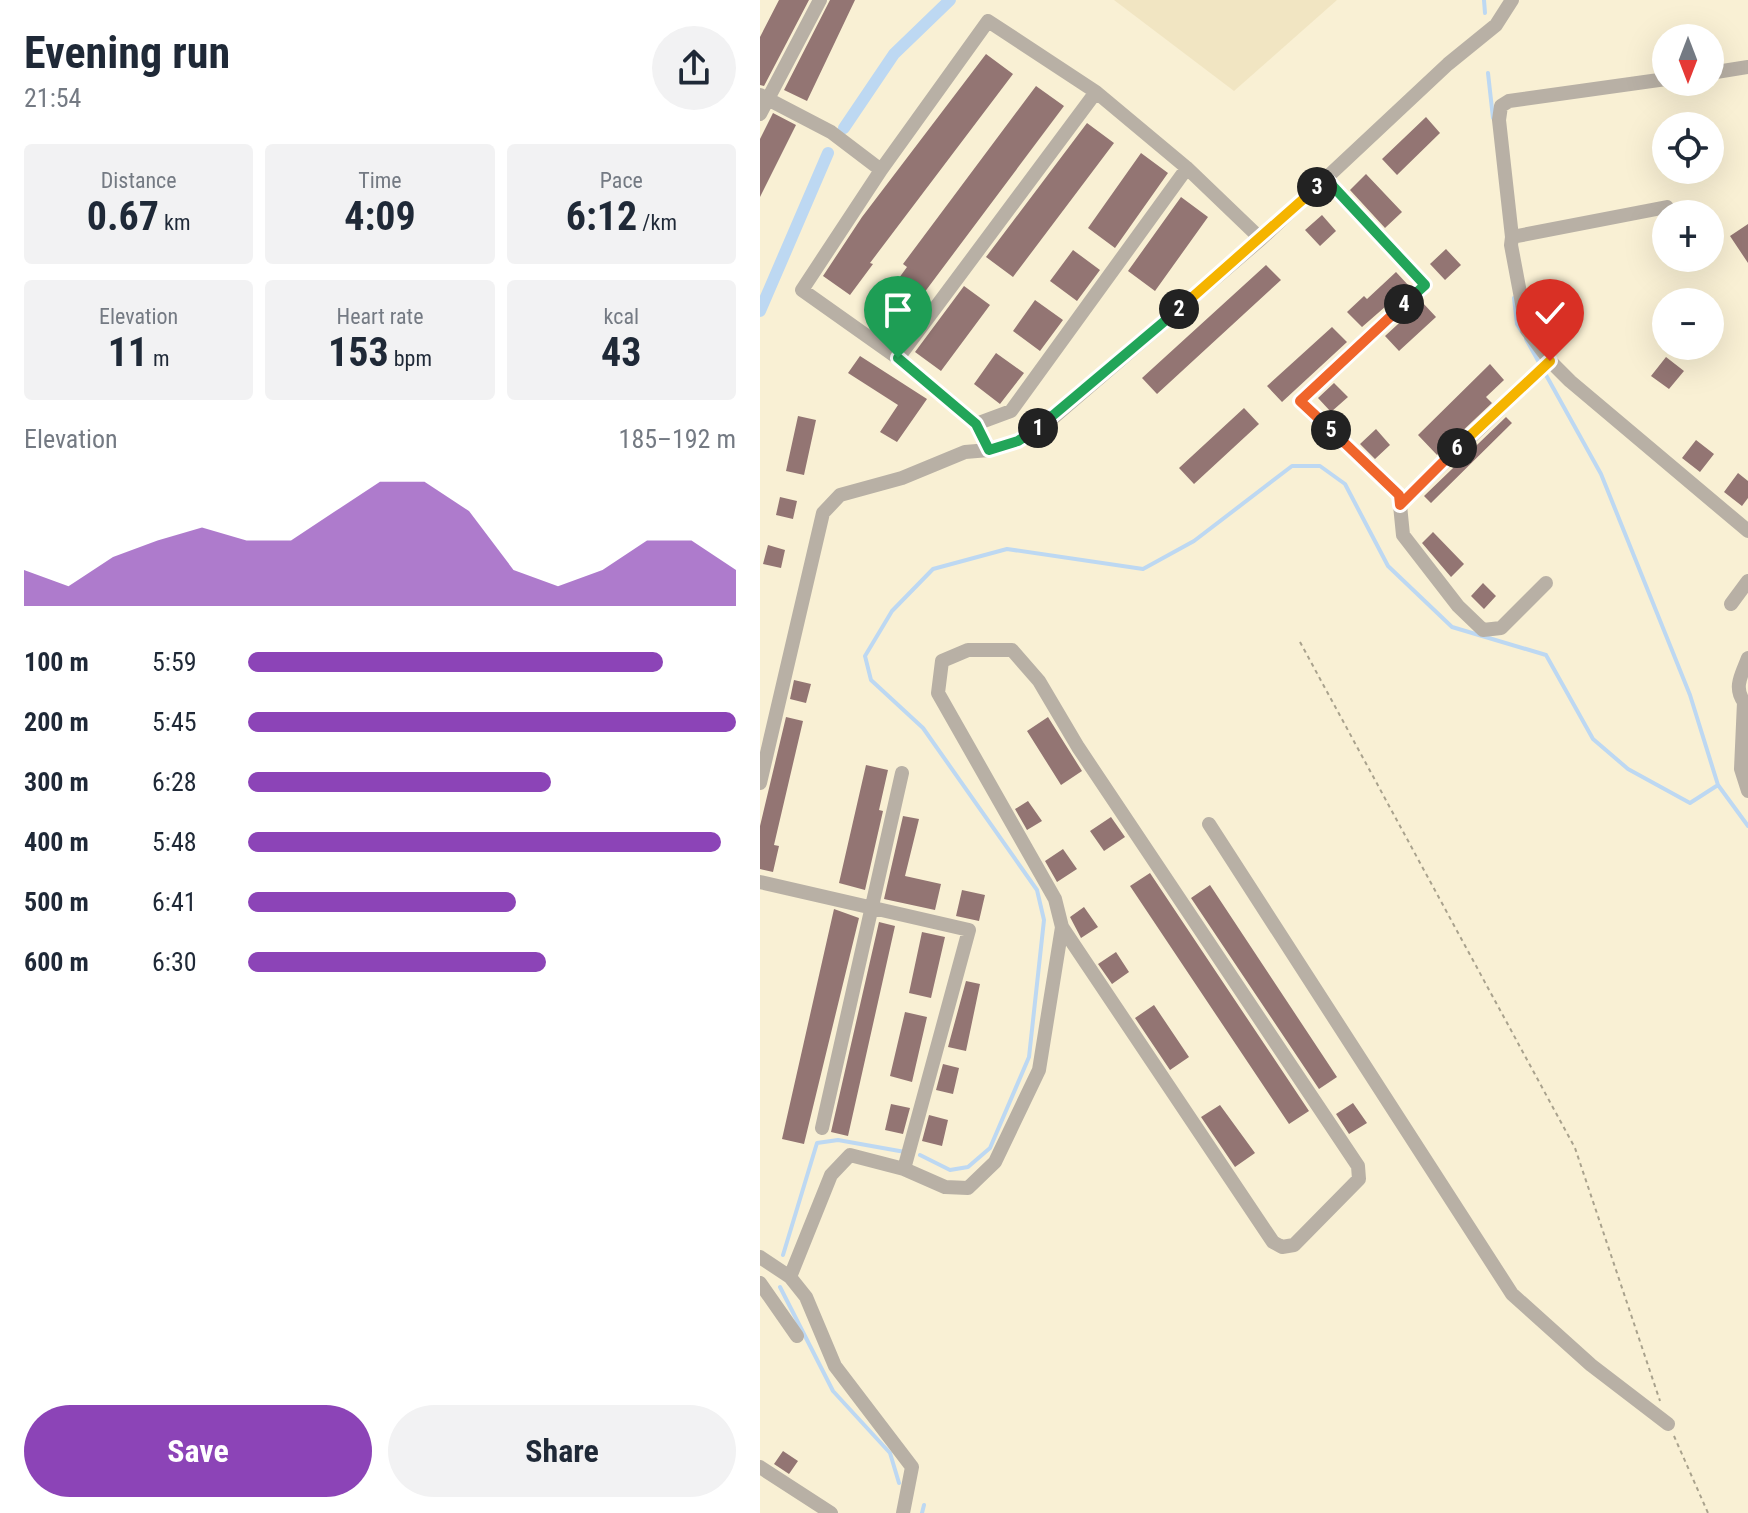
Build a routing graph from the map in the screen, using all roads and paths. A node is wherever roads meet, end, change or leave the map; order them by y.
1 (820, 0) edge
2 (1512, 0) edge
3 (1748, 67) edge
4 (1724, 71) edge
5 (1652, 81) edge
6 (1096, 92) junction
7 (764, 97) edge
8 (760, 114) edge
9 (1187, 168) junction
10 (881, 170) junction
11 (1325, 179) junction
12 (1652, 210) edge
13 (1512, 237) junction
14 (1261, 239) junction
15 (898, 358) junction
16 (1550, 361) junction
17 (976, 424) junction
18 (989, 450) junction
19 (1400, 505) junction
20 (1748, 531) edge
21 (1748, 581) edge
22 (1546, 583) dead end
23 (1731, 604) dead end
24 (1300, 642) dead end
25 (1748, 658) edge
26 (1746, 703) edge
27 (902, 773) dead end
28 (760, 783) edge
29 (1748, 791) edge
30 (1209, 824) dead end
31 (760, 882) edge
32 (872, 908) junction
33 (1062, 927) junction
34 (822, 1128) dead end
35 (904, 1169) junction
36 (760, 1257) edge
37 (790, 1277) junction
38 (760, 1283) edge
39 (797, 1336) dead end
40 (1668, 1424) junction
41 (760, 1467) edge
42 (831, 1513) edge
43 (903, 1513) edge
44 (1708, 1513) edge

1 - 7 street
2 - 11 street
3 - 4 street
5 - 13 street
6 - 9 street
6 - 10 street
6 - 15 street
7 - 8 street
7 - 10 street
9 - 14 street
9 - 17 street
10 - 15 street
11 - 14 street
11 - 19 street
12 - 13 street
13 - 16 street
14 - 18 street
15 - 17 street
16 - 19 street
16 - 20 street
17 - 18 street
18 - 28 street
19 - 22 street
21 - 23 street
24 - 40 path
25 - 26 street
26 - 29 street
27 - 32 street
30 - 40 street
31 - 32 street
32 - 34 street
32 - 35 street
33 - 33 street
33 - 35 street
35 - 37 street
36 - 37 street
37 - 43 street
38 - 39 street
40 - 44 path
41 - 42 street

